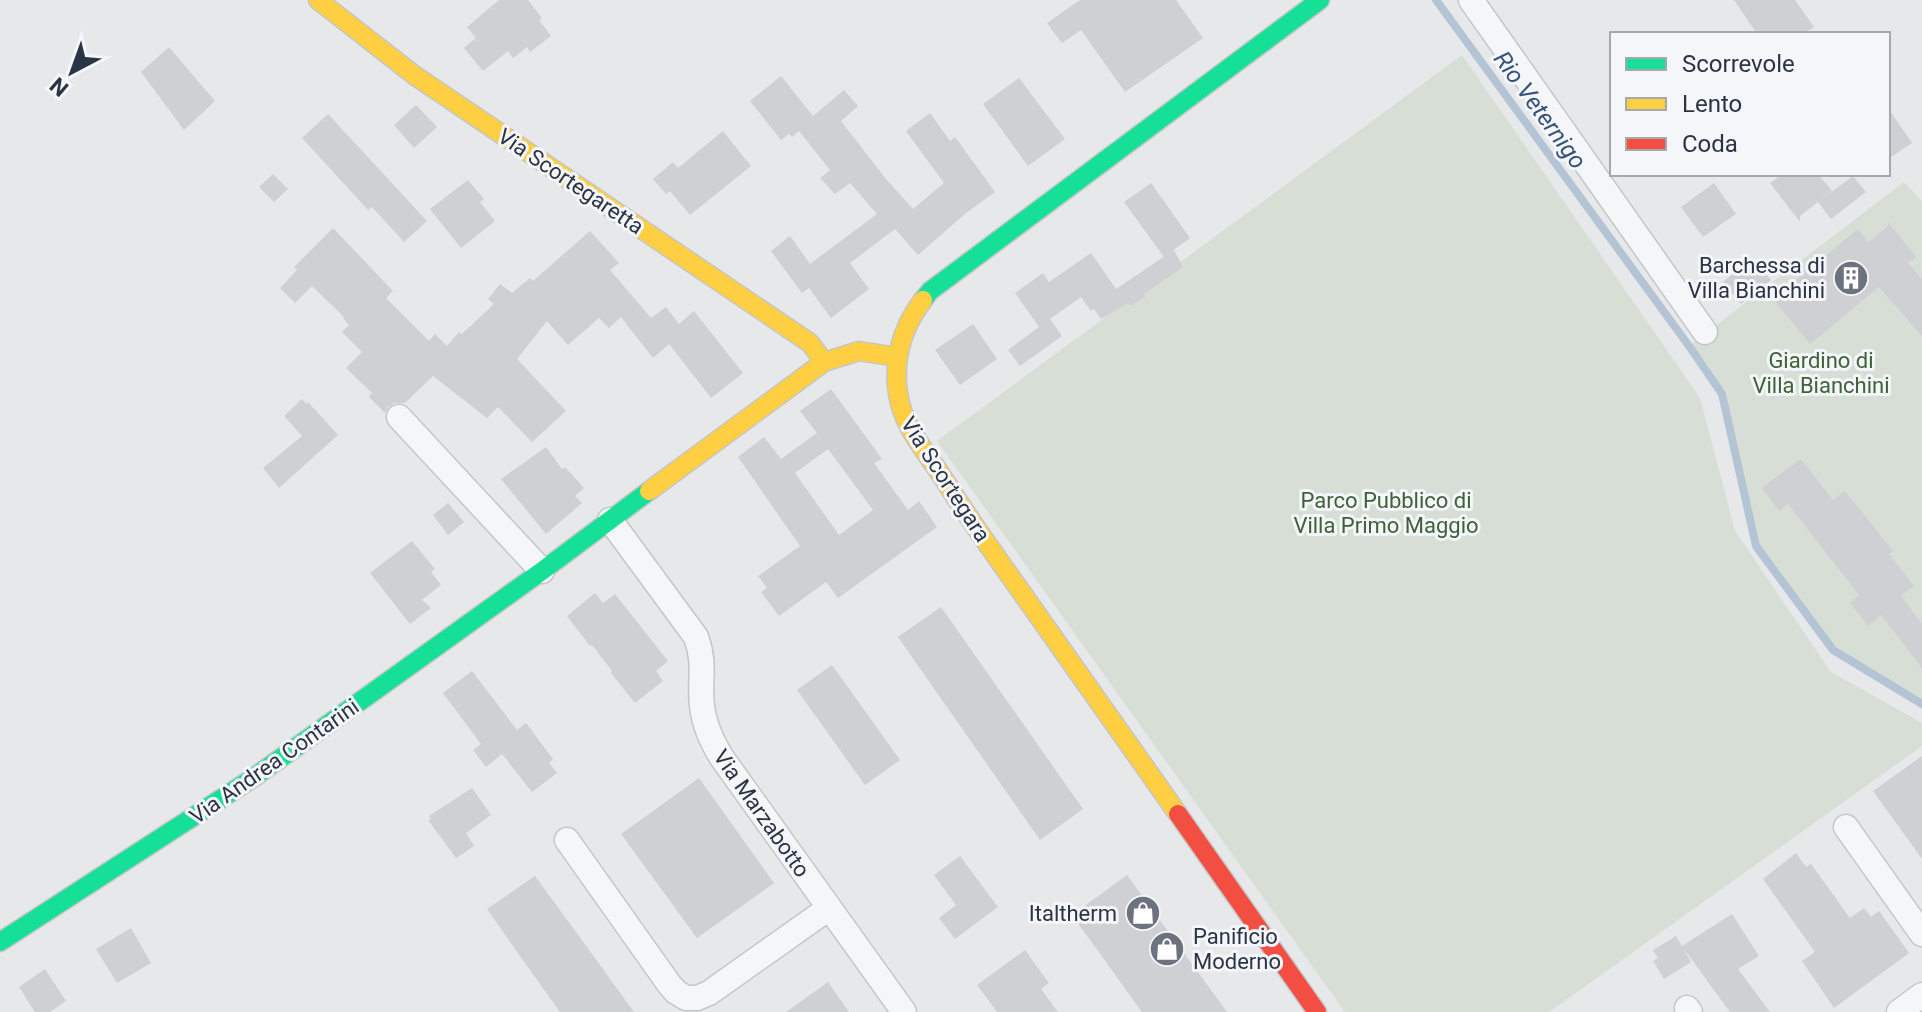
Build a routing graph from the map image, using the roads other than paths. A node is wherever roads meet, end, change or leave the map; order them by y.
1 (318, 0) edge
2 (1320, 0) edge
3 (1471, 0) edge
4 (1705, 332) dead end
5 (897, 357) junction
6 (824, 362) junction
7 (399, 417) dead end
8 (610, 520) junction
9 (542, 571) junction
10 (1846, 827) dead end
11 (567, 840) dead end
12 (829, 908) junction
13 (1922, 934) edge
14 (0, 942) edge
15 (1922, 995) edge
16 (904, 1012) edge
17 (1317, 1012) edge
18 (1899, 1012) edge

1 - 6 street, Via Scortegaretta
2 - 5 street, Via Scortegara
3 - 4 street
5 - 6 street, Via Andrea Contarini
5 - 17 street, Via Scortegara
6 - 8 street, Via Andrea Contarini
7 - 9 street
8 - 9 street, Via Andrea Contarini
8 - 12 street, Via Marzabotto
9 - 14 street, Via Andrea Contarini
10 - 13 street
11 - 12 street
12 - 16 street, Via Marzabotto
15 - 18 street

